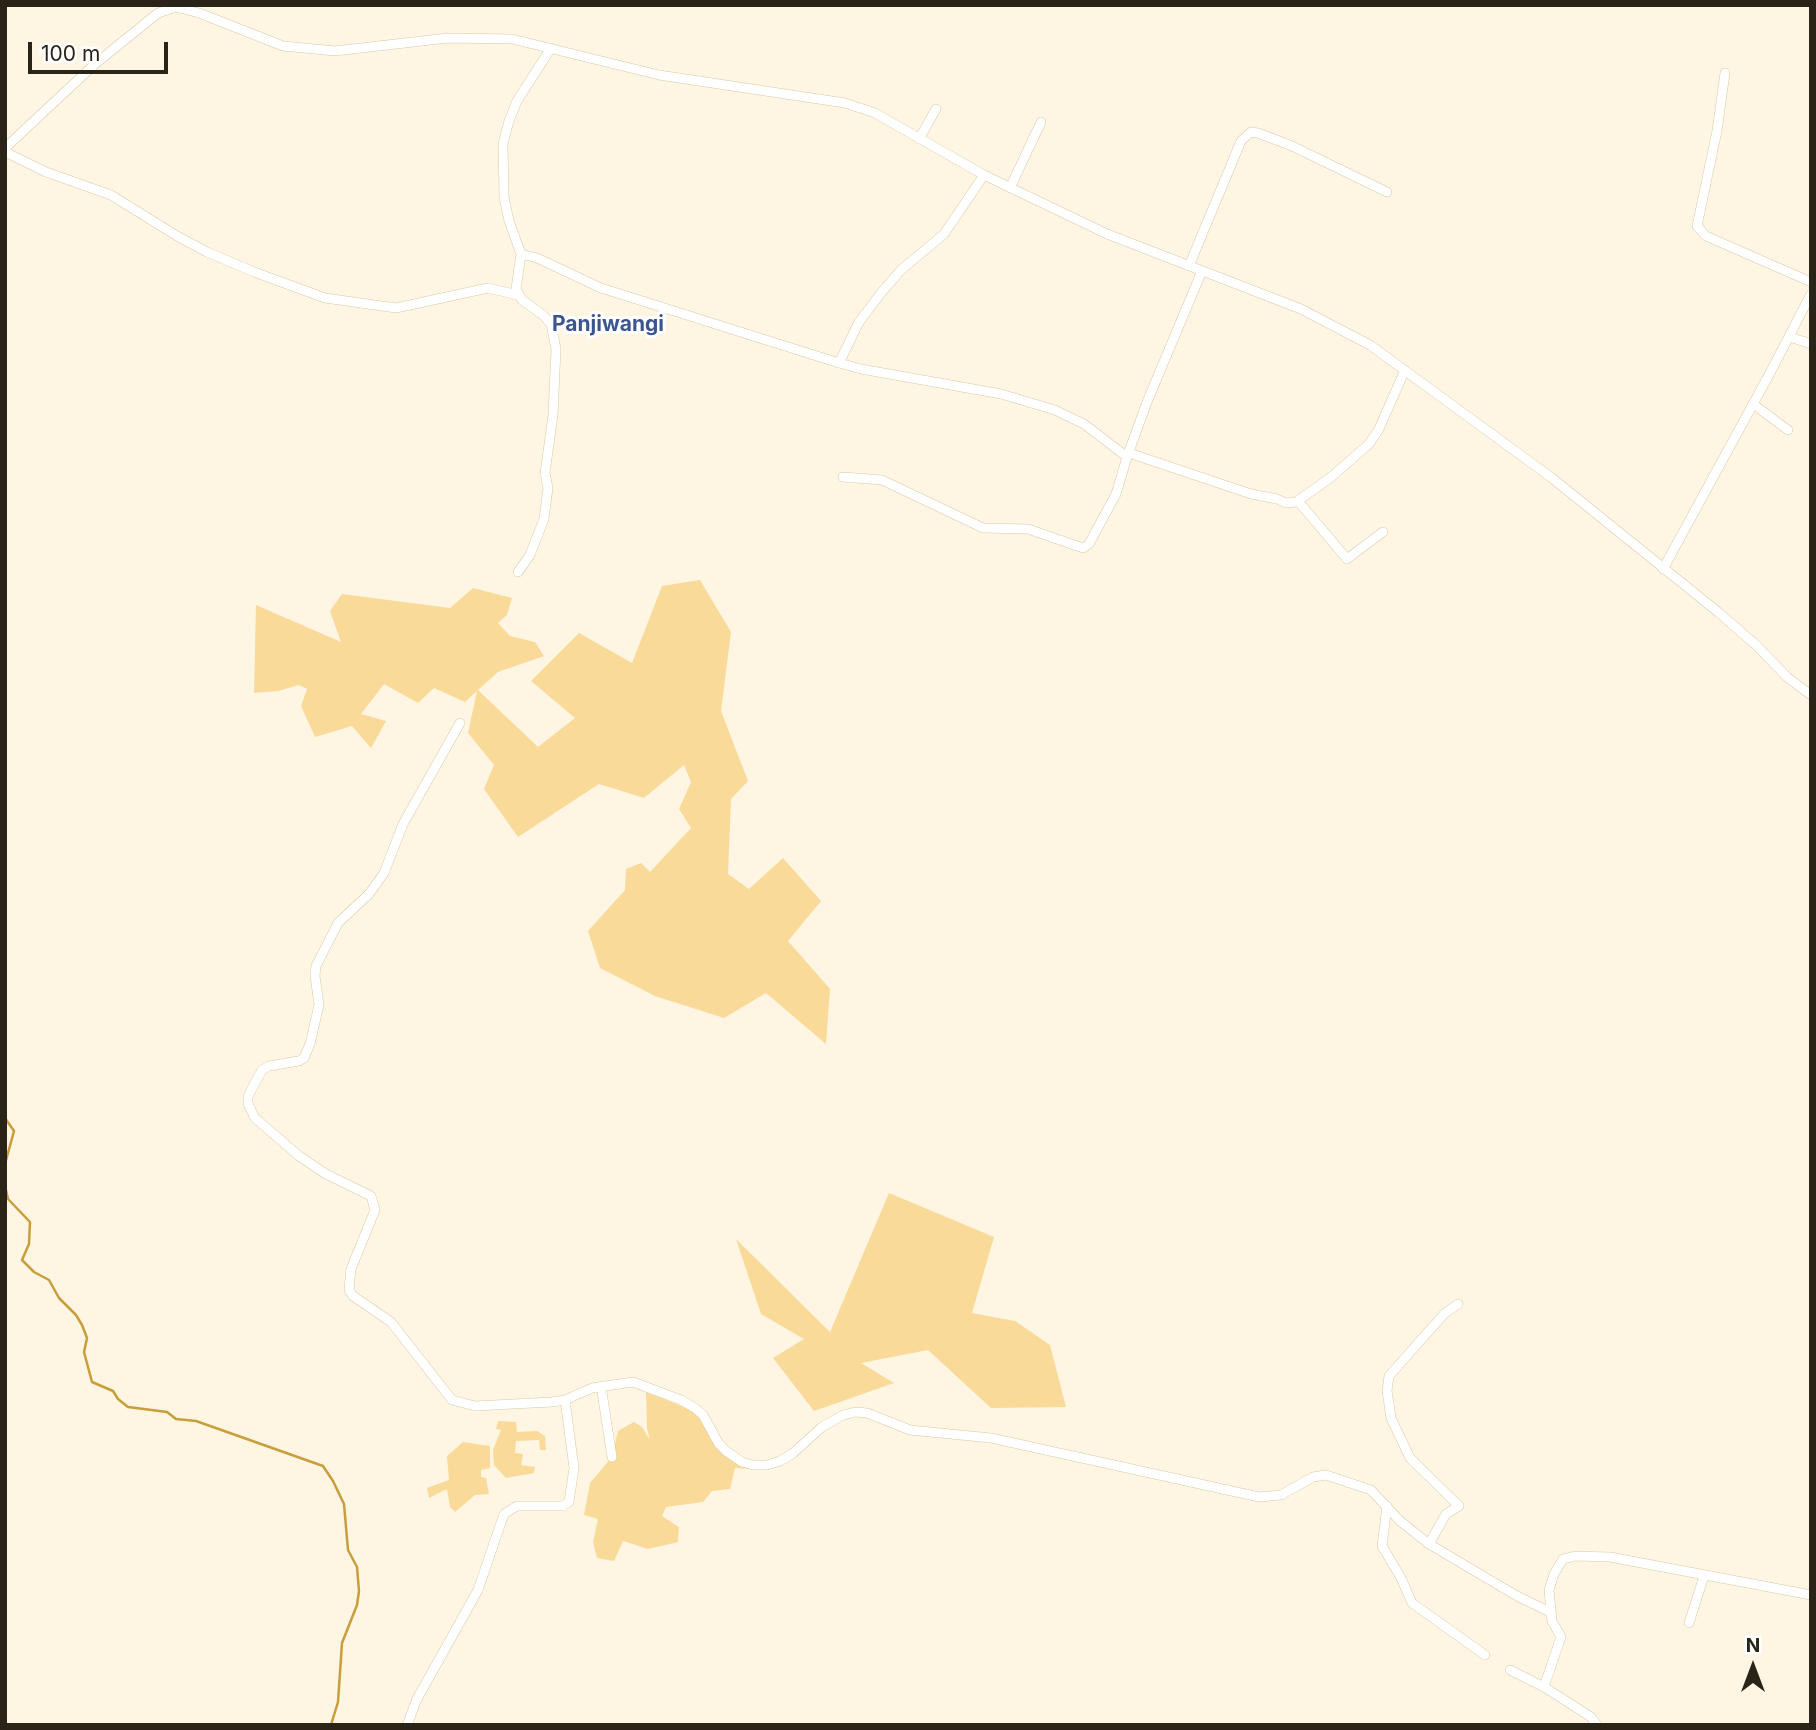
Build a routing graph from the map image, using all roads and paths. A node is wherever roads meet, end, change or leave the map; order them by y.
1 (551, 48) junction
2 (1725, 73) dead end
3 (936, 109) dead end
4 (1041, 122) dead end
5 (919, 139) junction
6 (5, 150) edge
7 (984, 175) junction
8 (1010, 188) junction
9 (1387, 192) dead end
10 (521, 254) junction
11 (1189, 266) junction
12 (1202, 271) junction
13 (1811, 282) edge
14 (1811, 294) edge
15 (518, 295) junction
16 (1790, 337) junction
17 (1811, 344) edge
18 (839, 363) junction
19 (1405, 370) junction
20 (1753, 404) junction
21 (1788, 430) dead end
22 (1128, 455) junction
23 (843, 477) dead end
24 (1298, 501) junction
25 (1383, 532) dead end
26 (1663, 569) junction
27 (518, 572) dead end
28 (1811, 695) edge
29 (460, 723) dead end
30 (1458, 1304) dead end
31 (601, 1386) junction
32 (565, 1400) junction
33 (612, 1457) dead end
34 (1387, 1506) junction
35 (1429, 1544) junction
36 (1704, 1576) junction
37 (1811, 1595) edge
38 (1550, 1612) junction
39 (1689, 1623) dead end
40 (1485, 1655) dead end
41 (1510, 1670) dead end
42 (1544, 1687) junction
43 (407, 1725) edge
44 (1597, 1725) edge

1 - 5 street
1 - 6 street
1 - 10 street
2 - 13 street
3 - 5 street
4 - 8 street
5 - 7 street
6 - 15 street
7 - 8 street
7 - 18 street
8 - 11 street
9 - 11 street
10 - 15 street
10 - 18 street
11 - 12 street
12 - 19 street
12 - 22 street
14 - 16 street
15 - 27 street
16 - 17 street
16 - 20 street
18 - 22 street
19 - 24 street
19 - 26 street
20 - 21 street
20 - 26 street
22 - 23 street
22 - 24 street
24 - 25 street
26 - 28 street
29 - 32 street
30 - 35 street
31 - 32 street
31 - 33 street
31 - 34 street
32 - 43 street
34 - 35 street
34 - 40 street
35 - 38 street
36 - 37 street
36 - 38 street
36 - 39 street
38 - 42 street
41 - 42 street
42 - 44 street

